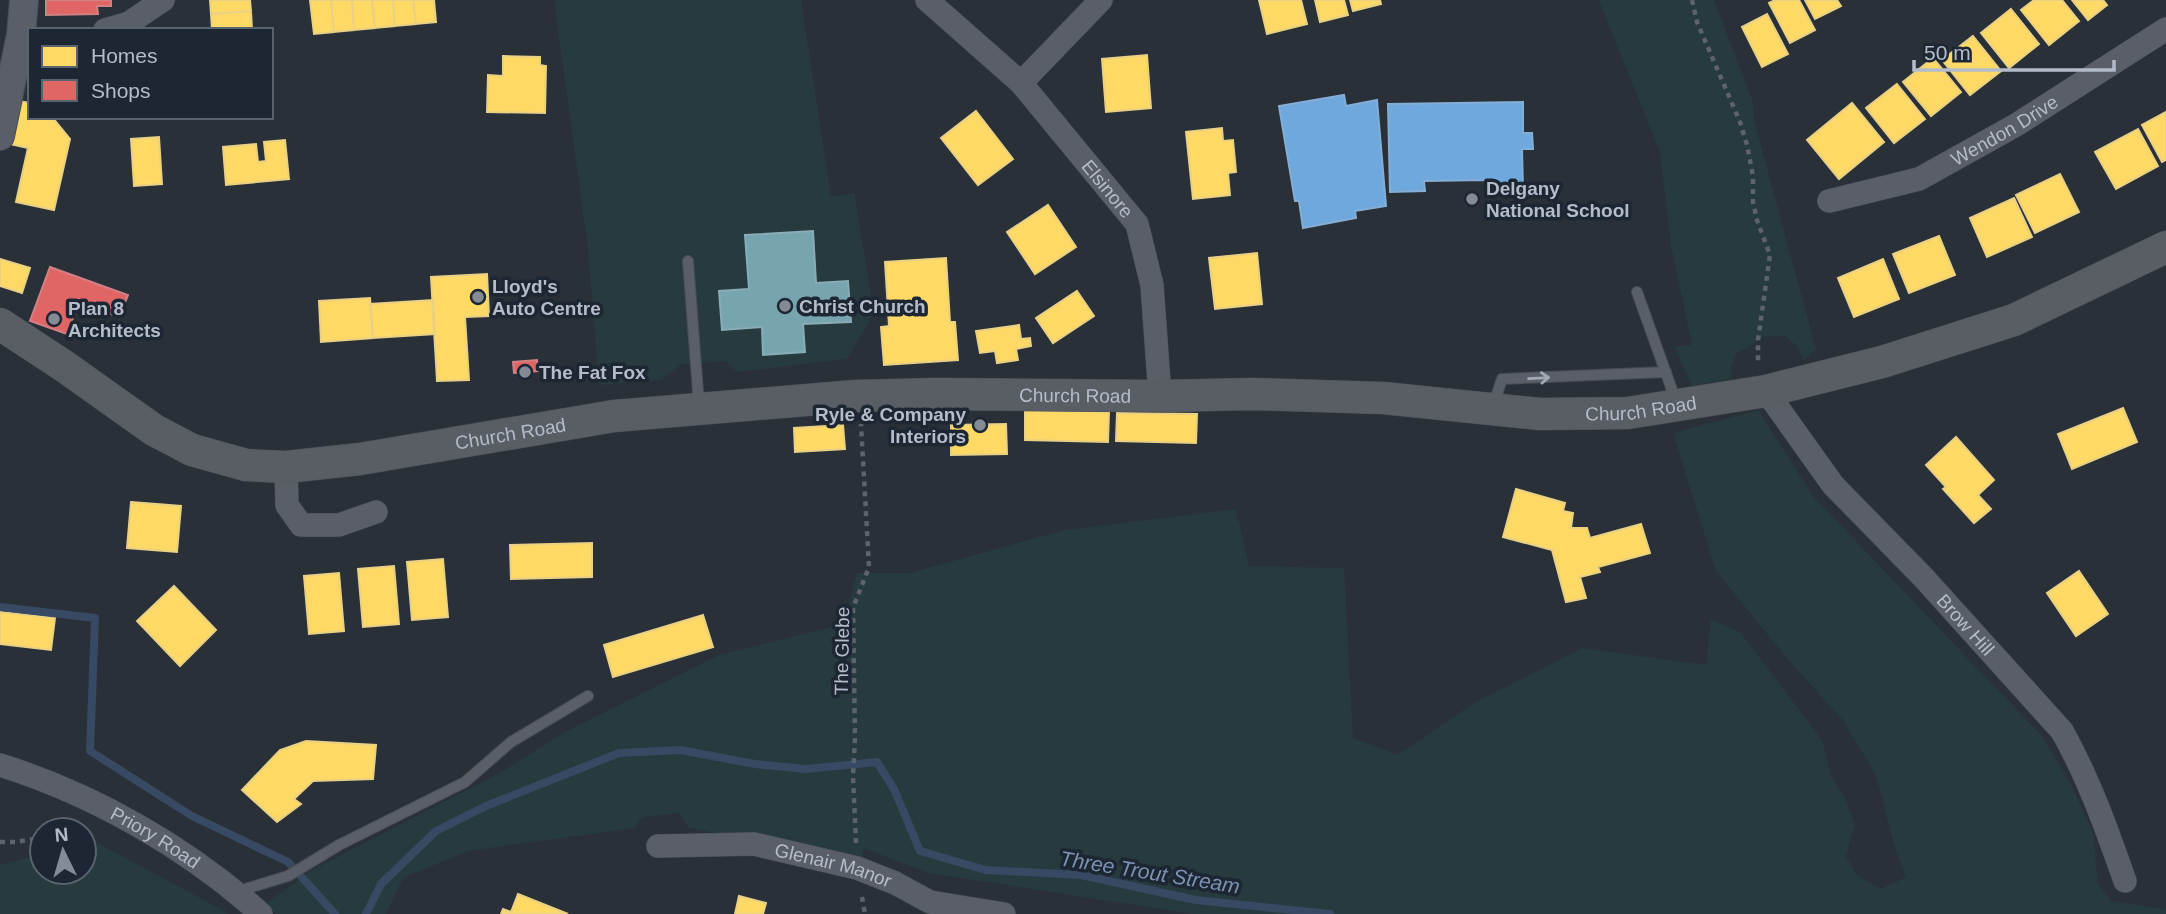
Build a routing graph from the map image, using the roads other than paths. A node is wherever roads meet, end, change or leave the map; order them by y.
1 (24, 0) edge
2 (163, 0) edge
3 (926, 0) edge
4 (1101, 0) edge
5 (112, 28) edge
6 (2166, 29) edge
7 (25, 35) edge
8 (1021, 83) junction
9 (0, 136) edge
10 (1829, 201) dead end
11 (2166, 247) edge
12 (688, 261) dead end
13 (1637, 292) dead end
14 (0, 324) edge
15 (1666, 372) junction
16 (1766, 391) junction
17 (1160, 396) junction
18 (1678, 406) junction
19 (699, 409) junction
20 (1492, 409) junction
21 (286, 467) junction
22 (376, 512) dead end
23 (588, 696) dead end
24 (0, 765) edge
25 (658, 846) dead end
26 (2125, 881) dead end
27 (234, 893) junction
28 (261, 914) edge
29 (1004, 914) edge

1 - 7 street
2 - 5 street
3 - 8 street, Elsinore
4 - 8 street
6 - 10 street, Wendon Drive
7 - 9 street
8 - 17 street, Elsinore
11 - 16 main road, Church Road
12 - 19 lane
13 - 15 lane
14 - 21 main road, Church Road
15 - 18 lane
20 -> 15 lane
16 - 18 main road, Church Road
16 - 26 street, Brow Hill
17 - 19 main road, Church Road
17 - 20 main road, Church Road
18 - 20 main road, Church Road
19 - 21 main road, Church Road
21 - 22 street
23 - 27 lane
24 - 27 street, Priory Road
25 - 29 street, Glenair Manor
27 - 28 street, Priory Road

